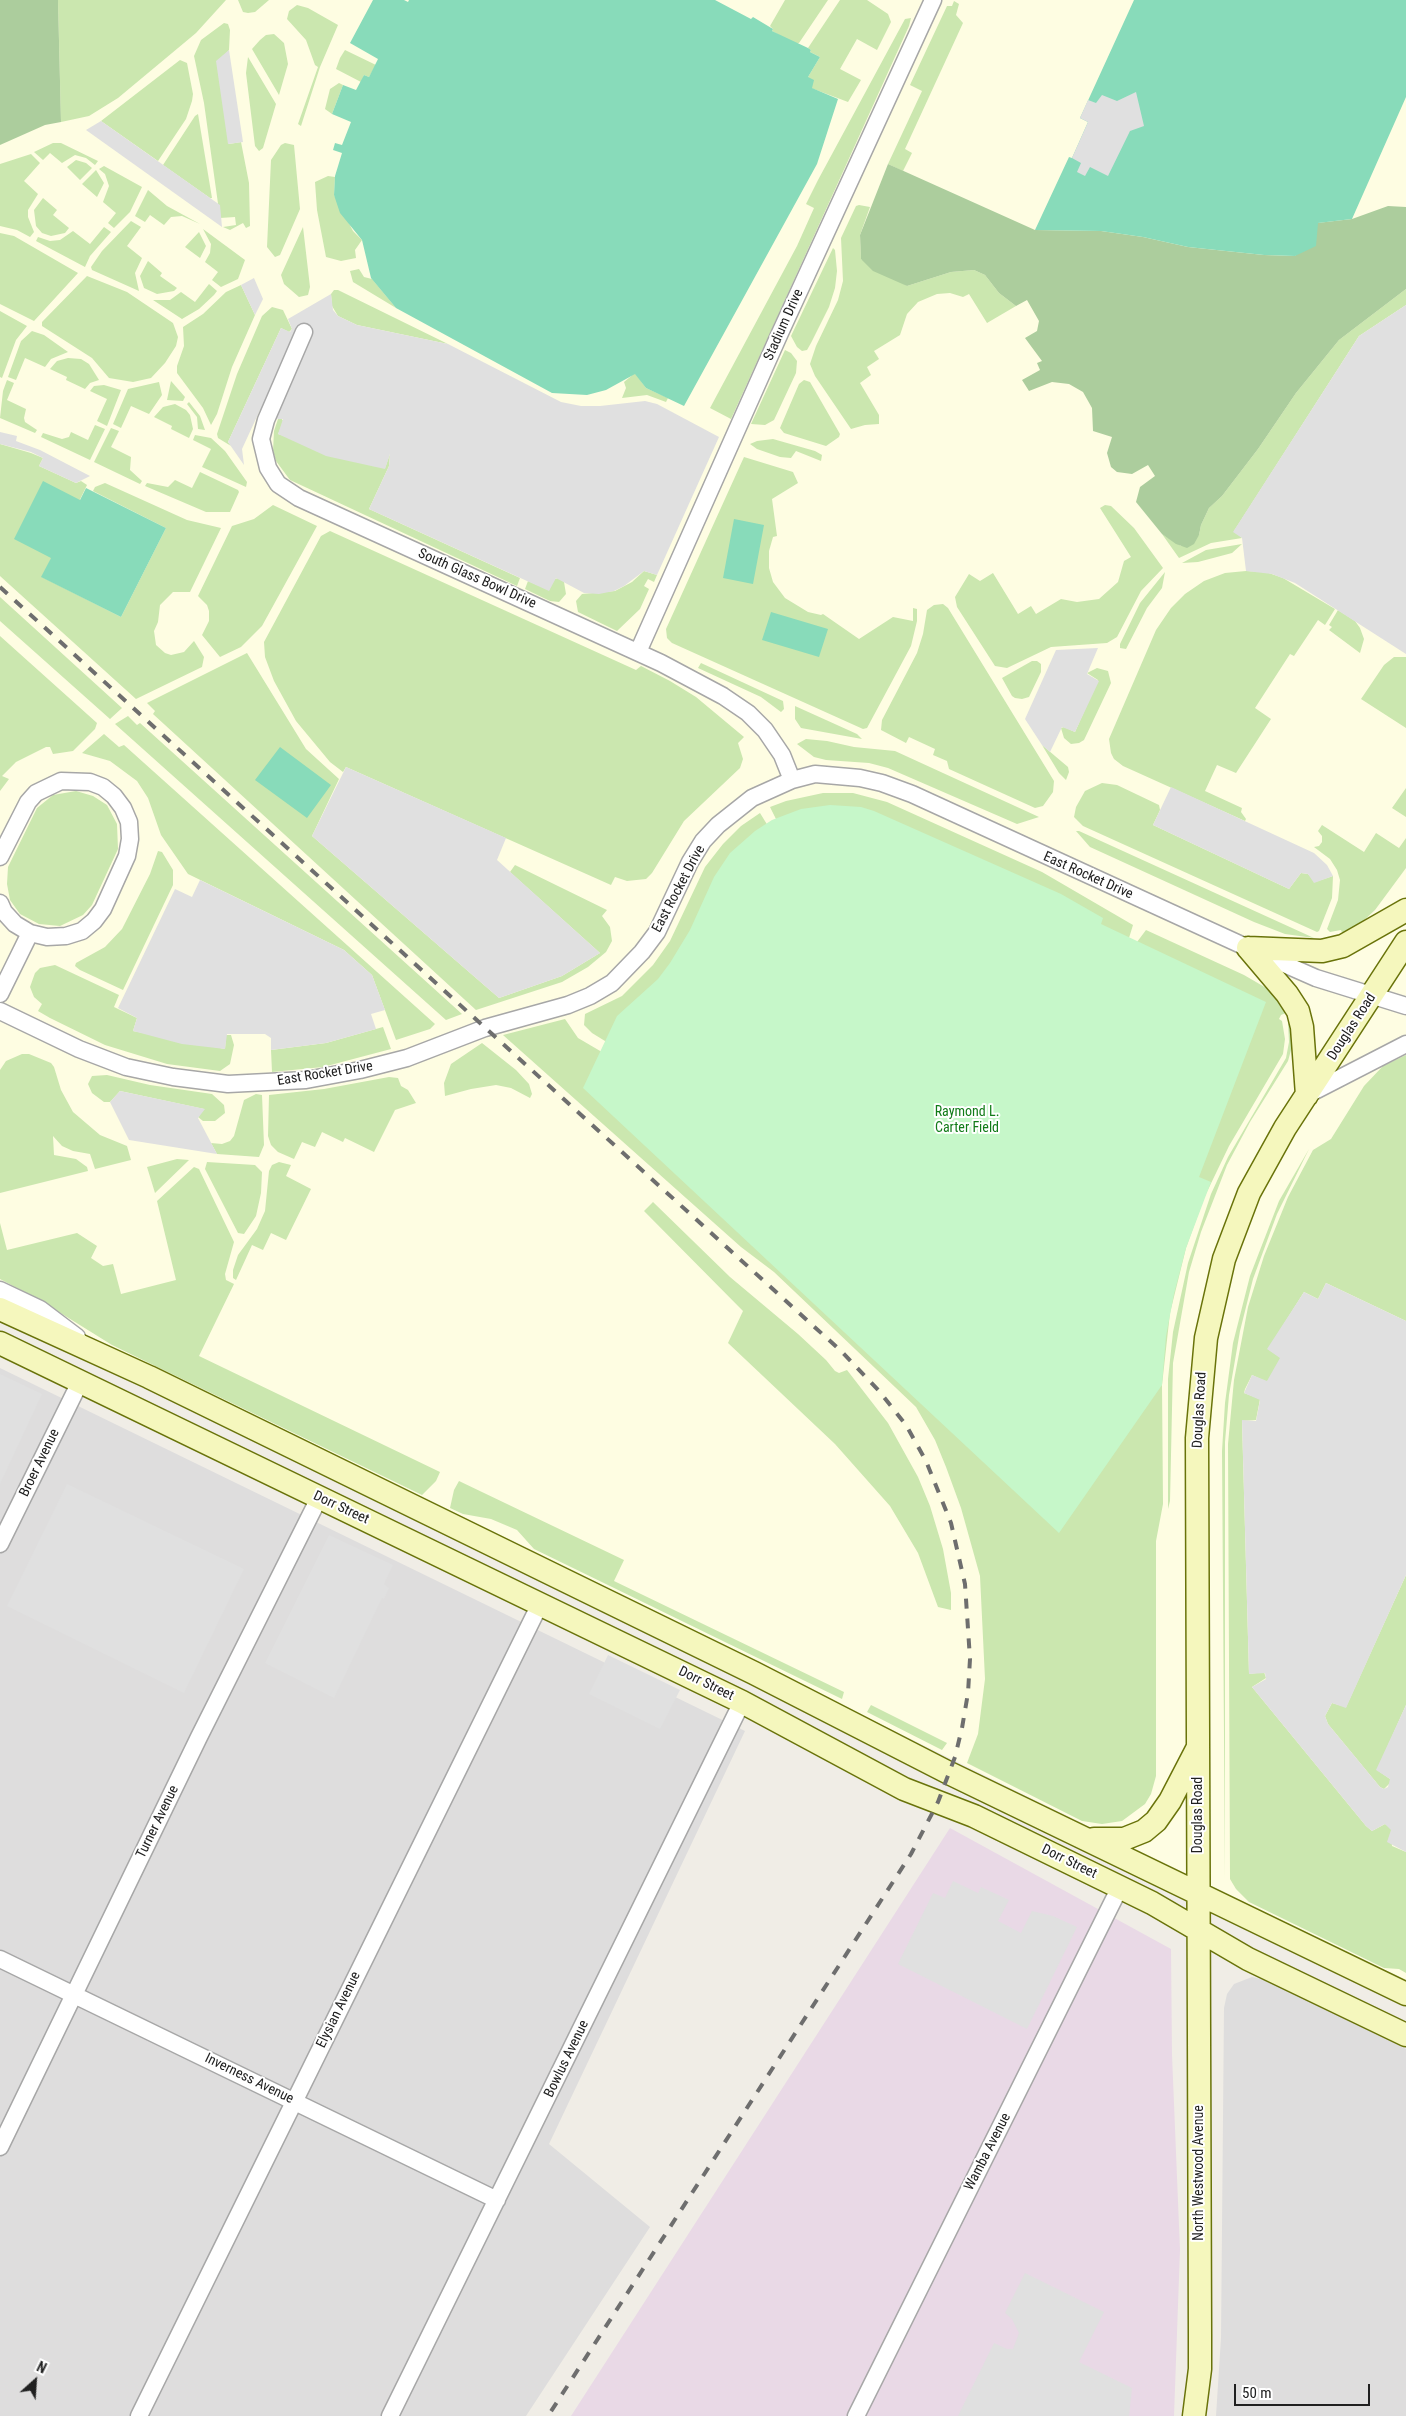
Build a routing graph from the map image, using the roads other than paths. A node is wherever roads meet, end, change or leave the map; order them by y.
1 (929, 2) edge
2 (304, 332) dead end
3 (638, 652) junction
4 (792, 780) junction
5 (0, 856) edge
6 (0, 903) edge
7 (1406, 910) edge
8 (30, 933) junction
9 (1406, 942) edge
10 (1248, 948) junction
11 (0, 994) edge
12 (1372, 997) junction
13 (1406, 1006) edge
14 (0, 1011) edge
15 (1406, 1044) edge
16 (1307, 1095) junction
17 (0, 1290) edge
18 (0, 1309) edge
19 (0, 1343) edge
20 (105, 1357) junction
21 (80, 1382) junction
22 (319, 1498) junction
23 (0, 1544) edge
24 (507, 1553) junction
25 (540, 1604) junction
26 (742, 1702) junction
27 (1198, 1746) junction
28 (1088, 1839) junction
29 (1120, 1887) junction
30 (1198, 1892) junction
31 (1198, 1929) junction
32 (0, 1959) edge
33 (75, 1994) junction
34 (1406, 1994) edge
35 (1346, 2006) junction
36 (1406, 2026) edge
37 (1406, 2035) edge
38 (294, 2102) junction
39 (0, 2146) edge
40 (497, 2200) junction
41 (139, 2416) edge
42 (390, 2416) edge
43 (856, 2416) edge
44 (1194, 2416) edge

1 - 3 street, Stadium Drive
2 - 3 street, South Glass Bowl Drive
3 - 4 street, South Glass Bowl Drive
4 - 10 street, East Rocket Drive
4 - 14 street, East Rocket Drive
5 - 8 street
6 - 8 street
7 - 10 main road
8 - 11 street
9 - 12 main road, Douglas Road
10 - 12 street, East Rocket Drive
10 - 16 main road
12 - 13 street, East Rocket Drive
12 - 16 main road, Douglas Road
15 - 16 street
16 - 27 main road, Douglas Road
17 - 20 street
18 - 20 main road, Dorr Street
19 - 21 main road, Dorr Street
20 - 24 main road, Dorr Street
21 - 22 main road, Dorr Street
21 - 23 street, Broer Avenue
22 - 24 main road
22 - 25 main road, Dorr Street
22 - 33 street, Turner Avenue
24 - 28 main road, Dorr Street
25 - 26 main road, Dorr Street
25 - 38 street, Elysian Avenue
26 - 29 main road, Dorr Street
26 - 40 street, Bowlus Avenue
27 - 28 main road
27 - 30 main road, Douglas Road
28 - 30 main road, Dorr Street
29 - 31 main road, Dorr Street
29 - 43 street, Wamba Avenue
30 - 31 main road, Douglas Road
30 - 34 main road, Dorr Street
31 - 35 main road, Dorr Street
31 - 44 main road, North Westwood Avenue
32 - 33 street, Inverness Avenue
33 - 38 street, Inverness Avenue
33 - 39 street, Turner Avenue
35 - 36 main road
35 - 37 main road, Dorr Street
38 - 40 street, Inverness Avenue
38 - 41 street, Elysian Avenue
40 - 42 street, Bowlus Avenue

